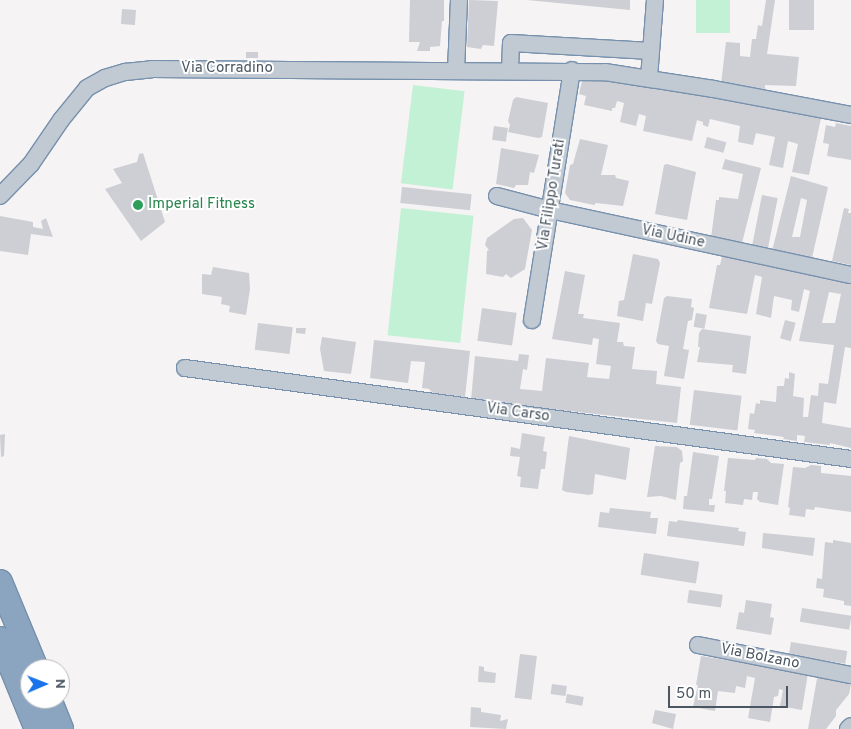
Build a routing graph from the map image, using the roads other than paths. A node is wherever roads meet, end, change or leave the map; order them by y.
1 (459, 0) edge
2 (655, 0) edge
3 (651, 50) junction
4 (572, 70) junction
5 (456, 71) junction
6 (510, 71) junction
7 (649, 78) junction
8 (851, 115) edge
9 (0, 196) edge
10 (496, 196) dead end
11 (550, 210) junction
12 (851, 275) edge
13 (532, 320) dead end
14 (185, 368) dead end
15 (851, 459) edge
16 (0, 582) edge
17 (0, 639) edge
18 (698, 645) dead end
19 (32, 659) edge
20 (851, 675) edge
21 (52, 709) edge
22 (851, 726) edge
23 (37, 729) edge
24 (61, 729) edge
25 (848, 729) edge

1 - 5 street
2 - 3 street
3 - 6 street
3 - 7 street
4 - 6 street, Via Corradino
4 - 7 street, Via Corradino
4 - 11 street, Via Filippo Turati
5 - 6 street, Via Corradino
5 - 9 street, Via Corradino
7 - 8 street, Via Corradino
10 - 11 street, Via Udine
11 - 12 street, Via Udine
11 - 13 street, Via Filippo Turati
14 - 15 street, Via Carso
16 - 19 highway
17 - 23 highway
18 - 20 street, Via Bolzano
21 - 24 highway
22 - 25 street

